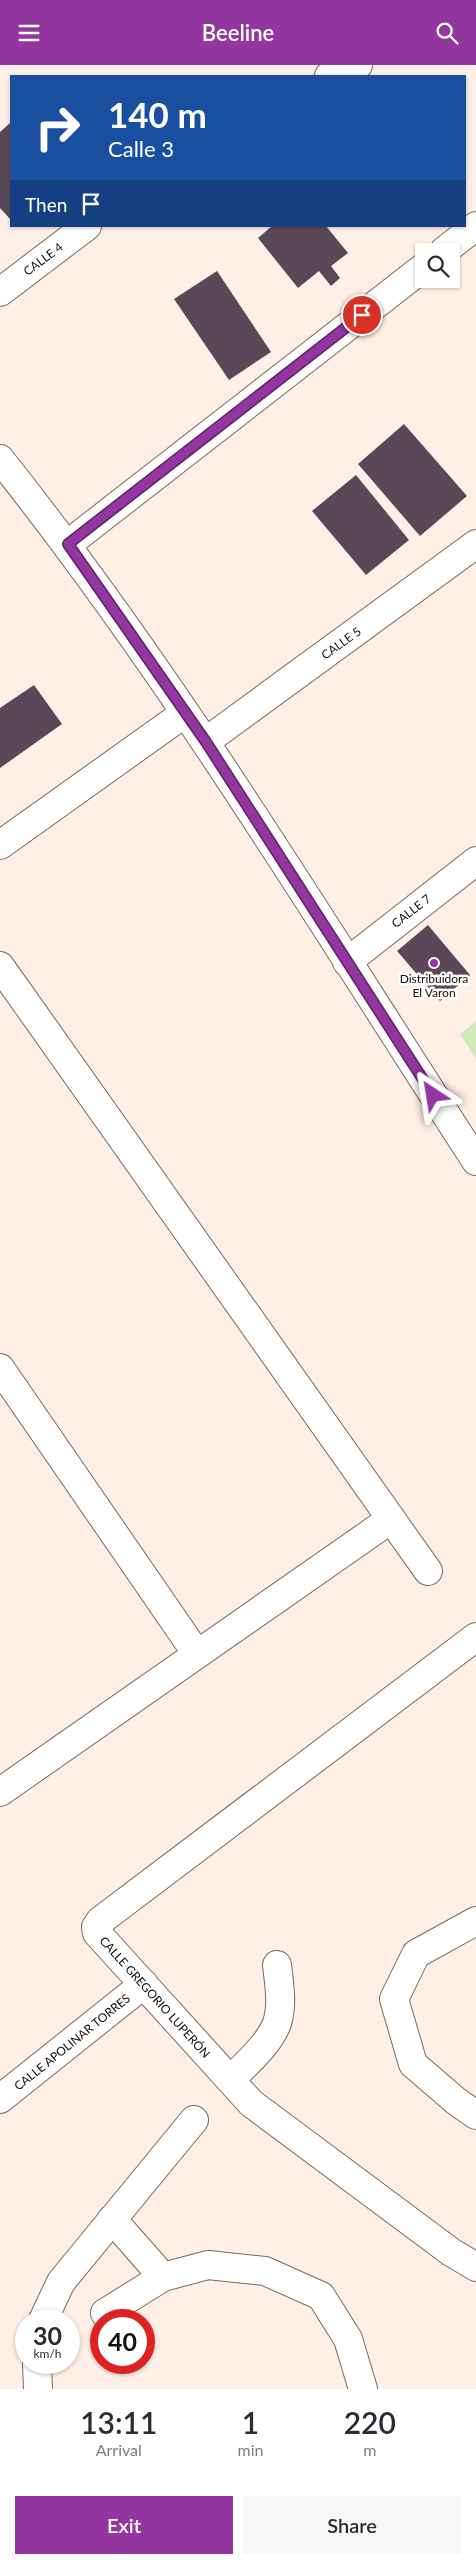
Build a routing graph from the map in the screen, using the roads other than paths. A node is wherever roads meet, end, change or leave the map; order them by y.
1 (358, 65) edge
2 (333, 75) edge
3 (476, 226) edge
4 (85, 227) edge
5 (454, 243) edge
6 (415, 274) edge
7 (0, 292) edge
8 (0, 459) edge
9 (68, 544) junction
10 (476, 544) edge
11 (185, 713) junction
12 (206, 742) junction
13 (0, 845) edge
14 (476, 861) edge
15 (347, 962) junction
16 (0, 966) edge
17 (476, 1161) edge
18 (0, 1368) edge
19 (392, 1519) junction
20 (428, 1571) dead end
21 (476, 1637) edge
22 (197, 1654) junction
23 (2, 1785) edge
24 (476, 1921) edge
25 (277, 1965) dead end
26 (144, 1984) junction
27 (231, 2080) junction
28 (0, 2099) edge
29 (476, 2115) edge
30 (194, 2120) dead end
31 (112, 2219) junction
32 (476, 2267) edge
33 (163, 2277) junction
34 (48, 2309) edge
35 (111, 2309) edge
36 (38, 2374) edge
37 (38, 2389) edge
38 (363, 2389) edge

1 - 2 street
3 - 5 street
4 - 7 street, CALLE 4
6 - 9 street
8 - 9 street
9 - 11 street
10 - 12 street, CALLE 5
11 - 12 street
11 - 13 street
12 - 15 street
14 - 15 street, CALLE 7
15 - 17 street
16 - 19 street
18 - 22 street
19 - 20 street
19 - 22 street
21 - 26 street, CALLE GREGORIO LUPERÓN
22 - 23 street
24 - 29 street
25 - 27 street
26 - 27 street, CALLE GREGORIO LUPERÓN
26 - 28 street, CALLE APOLINAR TORRES
27 - 32 street, CALLE GREGORIO LUPERÓN
30 - 31 street
31 - 33 street
31 - 34 street
33 - 35 street
33 - 38 street
36 - 37 street

